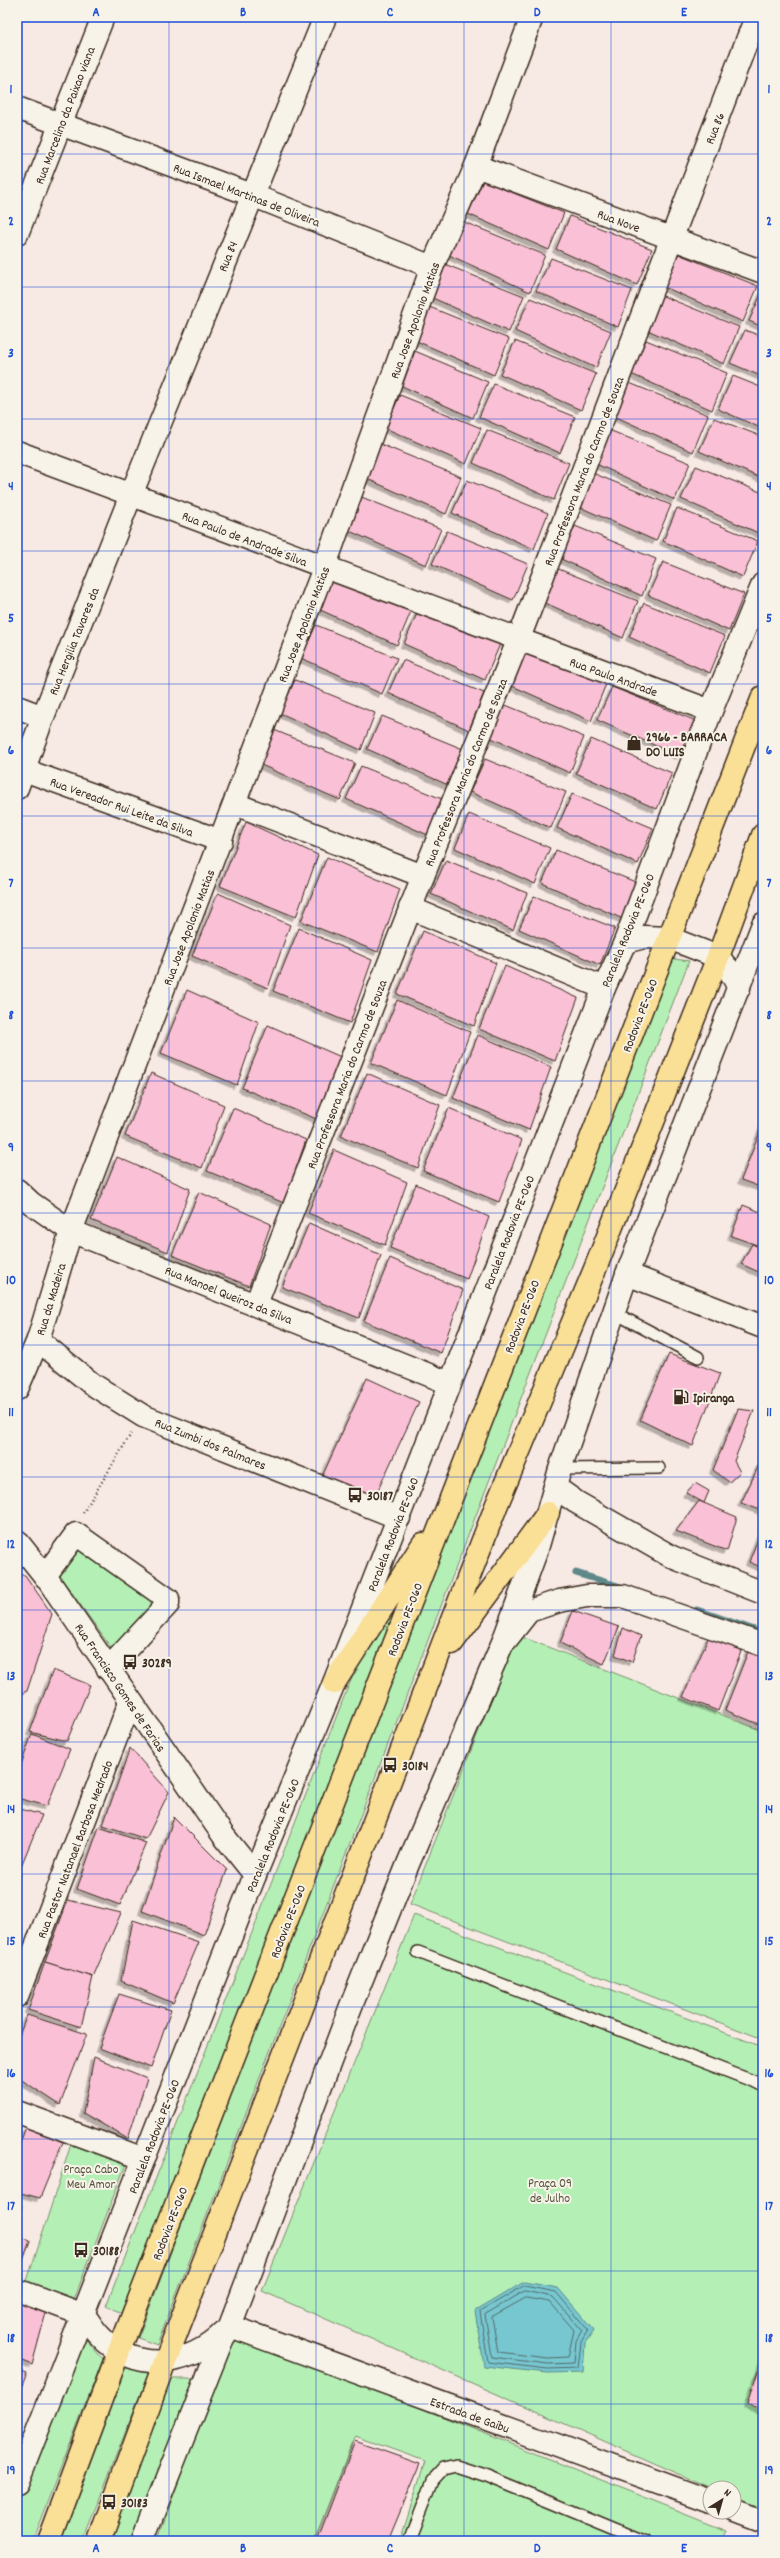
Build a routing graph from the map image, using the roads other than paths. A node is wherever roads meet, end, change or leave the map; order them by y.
1 (103, 17) edge
2 (325, 17) edge
3 (532, 17) edge
4 (756, 17) edge
5 (17, 108) edge
6 (61, 125) junction
7 (476, 166) junction
8 (252, 195) junction
9 (17, 234) edge
10 (671, 239) junction
11 (432, 267) junction
12 (763, 272) edge
13 (17, 452) edge
14 (131, 495) junction
15 (324, 568) junction
16 (763, 584) edge
17 (518, 641) junction
18 (763, 697) edge
19 (17, 706) edge
20 (711, 711) junction
21 (43, 716) junction
22 (20, 779) edge
23 (235, 804) junction
24 (763, 835) edge
25 (220, 841) junction
26 (423, 876) junction
27 (410, 908) junction
28 (763, 924) edge
29 (669, 938) junction
30 (625, 942) junction
31 (718, 957) junction
32 (604, 988) junction
33 (739, 988) junction
34 (17, 1190) edge
35 (71, 1231) junction
36 (627, 1274) junction
37 (256, 1304) junction
38 (613, 1312) junction
39 (763, 1326) edge
40 (38, 1340) junction
41 (698, 1356) dead end
42 (449, 1383) junction
43 (17, 1389) edge
44 (658, 1468) dead end
45 (558, 1478) junction
46 (447, 1506) junction
47 (548, 1513) junction
48 (399, 1518) junction
49 (17, 1541) edge
50 (31, 1566) edge
51 (763, 1593) edge
52 (504, 1642) junction
53 (763, 1645) edge
54 (437, 1663) junction
55 (108, 1669) junction
56 (334, 1683) junction
57 (130, 1702) junction
58 (255, 1875) junction
59 (418, 1952) dead end
60 (17, 1996) edge
61 (763, 2085) edge
62 (17, 2112) edge
63 (144, 2159) junction
64 (17, 2290) edge
65 (84, 2315) junction
66 (230, 2326) junction
67 (119, 2351) junction
68 (165, 2362) junction
69 (19, 2473) edge
70 (702, 2499) edge
71 (742, 2513) edge
72 (763, 2521) edge
73 (48, 2541) edge
74 (99, 2541) edge
75 (142, 2541) edge
76 (409, 2541) edge
77 (644, 2541) edge

1 - 6 street, Rua Marcelino da Paixao viana
2 - 8 street, Rua 84
3 - 7 street, Rua Jose Apolonio Matias
4 - 10 street, Rua 86
5 - 6 street, Rua Ismael Martinas de Oliveira
6 - 8 street, Rua Ismael Martinas de Oliveira
6 - 9 street, Rua Marcelino da Paixao viana
7 - 10 street, Rua Nove
7 - 11 street, Rua Jose Apolonio Matias
8 - 11 street, Rua Ismael Martinas de Oliveira
8 - 14 street, Rua 84
10 - 12 street, Rua Nove
10 - 17 street, Rua Professora Maria do Carmo de Souza
11 - 15 street, Rua Jose Apolonio Matias
13 - 14 street, Rua Paulo de Andrade Silva
14 - 15 street, Rua Paulo de Andrade Silva
14 - 21 street, Rua Hergilia Tavares da
15 - 17 street, Rua Paulo de Andrade Silva
15 - 23 street, Rua Jose Apolonio Matias
16 - 20 street, Paralela Rodovia PE-060
17 - 20 street, Rua Paulo Andrade
17 - 26 street, Rua Professora Maria do Carmo de Souza
18 - 29 highway, Rodovia PE-060
19 - 21 street
20 - 30 street, Paralela Rodovia PE-060
21 - 22 street, Rua Hergilia Tavares da
22 - 25 street, Rua Vereador Rui Leite da Silva
23 - 25 street, Rua Jose Apolonio Matias
23 - 26 street
24 - 31 highway
25 - 35 street, Rua Jose Apolonio Matias
26 - 27 street, Rua Professora Maria do Carmo de Souza
27 - 32 street
27 - 37 street, Rua Professora Maria do Carmo de Souza
28 - 33 street
29 - 30 street
29 - 31 street
29 - 46 highway, Rodovia PE-060
30 - 32 street, Paralela Rodovia PE-060
31 - 33 street
31 - 54 highway
32 - 42 street, Paralela Rodovia PE-060
33 - 36 street
34 - 35 street, Rua Manoel Queiroz da Silva
35 - 37 street, Rua Manoel Queiroz da Silva
35 - 40 street, Rua da Madeira
36 - 38 street
36 - 39 street
37 - 42 street, Rua Manoel Queiroz da Silva
38 - 41 lane
38 - 45 street
40 - 43 street, Rua da Madeira
40 - 48 street, Rua Zumbi dos Palmares
42 - 48 street, Paralela Rodovia PE-060
44 - 45 lane
45 - 47 street
45 - 51 street
46 - 56 highway
46 - 67 highway, Rodovia PE-060
47 - 52 street
47 - 54 highway
48 - 56 street, Paralela Rodovia PE-060
49 - 50 street, Rua Francisco Gomes de Farias
50 - 55 street, Rua Francisco Gomes de Farias
50 - 55 street
52 - 53 street
52 - 66 street
54 - 68 highway
55 - 57 street, Rua Francisco Gomes de Farias
56 - 58 street, Paralela Rodovia PE-060
57 - 58 street, Rua Francisco Gomes de Farias
57 - 60 street, Rua Pastor Natanael Barbosa Medrado
58 - 63 street, Paralela Rodovia PE-060
59 - 61 lane
62 - 63 street
63 - 65 street, Paralela Rodovia PE-060
64 - 65 street
65 - 67 street
65 - 69 street, Paralela Rodovia PE-060
66 - 68 street
66 - 70 street, Estrada de Gaibu
66 - 75 street
67 - 68 street
67 - 73 highway, Rodovia PE-060
68 - 74 highway
71 - 72 street
76 - 77 lane

